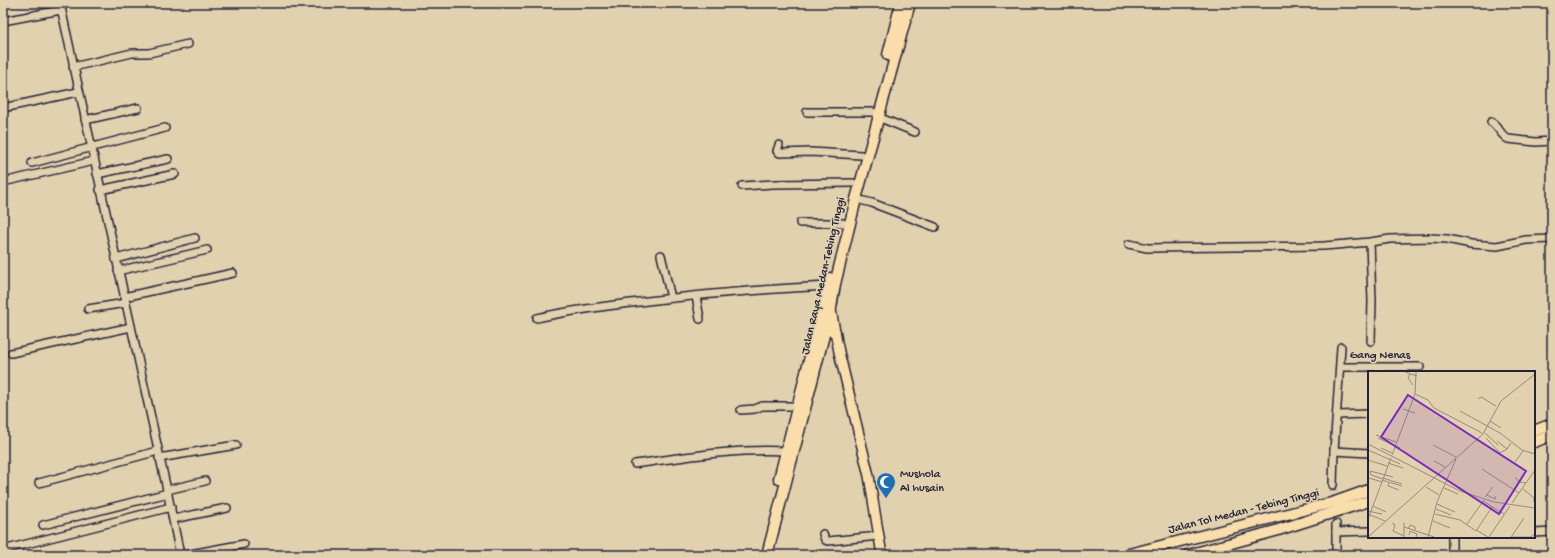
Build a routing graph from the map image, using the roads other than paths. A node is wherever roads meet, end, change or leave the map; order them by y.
1 (901, 3) edge
2 (910, 3) edge
3 (60, 7) edge
4 (3, 22) edge
5 (188, 44) dead end
6 (73, 67) junction
7 (78, 92) junction
8 (3, 108) edge
9 (138, 108) dead end
10 (807, 112) dead end
11 (876, 115) junction
12 (85, 120) junction
13 (1491, 122) dead end
14 (166, 128) dead end
15 (915, 132) dead end
16 (1552, 141) edge
17 (779, 145) dead end
18 (91, 148) junction
19 (861, 155) junction
20 (168, 159) dead end
21 (94, 161) junction
22 (32, 163) dead end
23 (97, 174) junction
24 (175, 174) dead end
25 (3, 182) edge
26 (853, 184) junction
27 (742, 186) dead end
28 (100, 190) junction
29 (856, 199) junction
30 (800, 223) dead end
31 (843, 223) junction
32 (934, 227) dead end
33 (195, 238) dead end
34 (1552, 239) edge
35 (1370, 242) junction
36 (1129, 244) dead end
37 (207, 250) dead end
38 (661, 255) dead end
39 (116, 258) junction
40 (118, 271) junction
41 (233, 273) dead end
42 (828, 286) junction
43 (696, 296) junction
44 (671, 298) junction
45 (125, 300) junction
46 (827, 307) junction
47 (88, 309) dead end
48 (537, 318) dead end
49 (700, 319) dead end
50 (131, 327) junction
51 (830, 331) junction
52 (1371, 341) dead end
53 (1341, 347) dead end
54 (11, 353) dead end
55 (1341, 367) junction
56 (1420, 367) dead end
57 (797, 406) junction
58 (741, 410) dead end
59 (1368, 414) edge
60 (1337, 415) junction
61 (1552, 424) edge
62 (1535, 431) edge
63 (1552, 435) edge
64 (1535, 442) edge
65 (236, 445) dead end
66 (786, 451) junction
67 (1334, 451) junction
68 (1368, 453) edge
69 (159, 454) junction
70 (635, 464) dead end
71 (205, 481) dead end
72 (39, 483) dead end
73 (1333, 486) tunnel mouth
74 (1368, 490) edge
75 (168, 492) junction
76 (1368, 501) edge
77 (170, 507) junction
78 (227, 508) dead end
79 (173, 519) junction
80 (43, 524) dead end
81 (1336, 524) tunnel mouth
82 (1368, 531) edge
83 (1336, 532) junction
84 (1552, 532) edge
85 (1535, 533) edge
86 (823, 534) dead end
87 (879, 536) junction
88 (1452, 538) edge
89 (244, 544) dead end
90 (3, 550) edge
91 (180, 555) edge
92 (185, 555) edge
93 (760, 555) edge
94 (767, 555) edge
95 (882, 555) edge
96 (1124, 555) edge
97 (1188, 555) edge
98 (1336, 555) edge
99 (1452, 555) edge

1 - 11 highway, Jalan Raya Medan-Tebing Tinggi
2 - 11 highway, Jalan Raya Medan-Tebing Tinggi
3 - 4 street
3 - 6 street
5 - 6 street
6 - 7 street
7 - 8 street
7 - 12 street
9 - 12 street
10 - 11 street
11 - 15 street
11 - 19 highway, Jalan Raya Medan-Tebing Tinggi
11 - 29 highway, Jalan Raya Medan-Tebing Tinggi
12 - 18 street
13 - 16 street
14 - 18 street
17 - 19 street
18 - 21 street
18 - 22 street
19 - 26 highway, Jalan Raya Medan-Tebing Tinggi
20 - 23 street
21 - 23 street
21 - 25 street
23 - 28 street
24 - 28 street
26 - 27 street
26 - 31 highway, Jalan Raya Medan-Tebing Tinggi
28 - 39 street
29 - 32 street
29 - 46 highway, Jalan Raya Medan-Tebing Tinggi
30 - 31 street
31 - 42 highway, Jalan Raya Medan-Tebing Tinggi
33 - 39 street
34 - 35 street
35 - 36 street
35 - 52 street
37 - 40 street
38 - 44 street
39 - 40 street
40 - 45 street
41 - 45 street
42 - 43 street
42 - 46 highway, Jalan Raya Medan-Tebing Tinggi
43 - 44 street
43 - 49 street
44 - 48 street
45 - 47 street
45 - 50 street
46 - 51 highway, Jalan Raya Medan-Tebing Tinggi
46 - 57 highway, Jalan Raya Medan-Tebing Tinggi
50 - 54 street
50 - 69 street
51 - 87 main road
51 - 94 highway, Jalan Raya Medan-Tebing Tinggi
53 - 55 street
55 - 56 street, Gang Nenas
55 - 60 street
57 - 58 street
57 - 66 highway, Jalan Raya Medan-Tebing Tinggi
59 - 60 street
60 - 67 street
61 - 62 highway
63 - 64 highway
65 - 69 street
66 - 70 street
66 - 93 highway, Jalan Raya Medan-Tebing Tinggi
67 - 68 street
67 - 73 street
69 - 72 street
69 - 75 street
71 - 75 street
74 - 96 highway, Jalan Tol Medan - Tebing Tinggi
75 - 77 street
75 - 80 street
76 - 97 highway
77 - 79 street
77 - 90 street
78 - 79 street
79 - 91 street
81 - 83 street
82 - 83 street
83 - 98 street
84 - 85 street
86 - 87 street
87 - 95 main road
88 - 99 street
89 - 92 street

